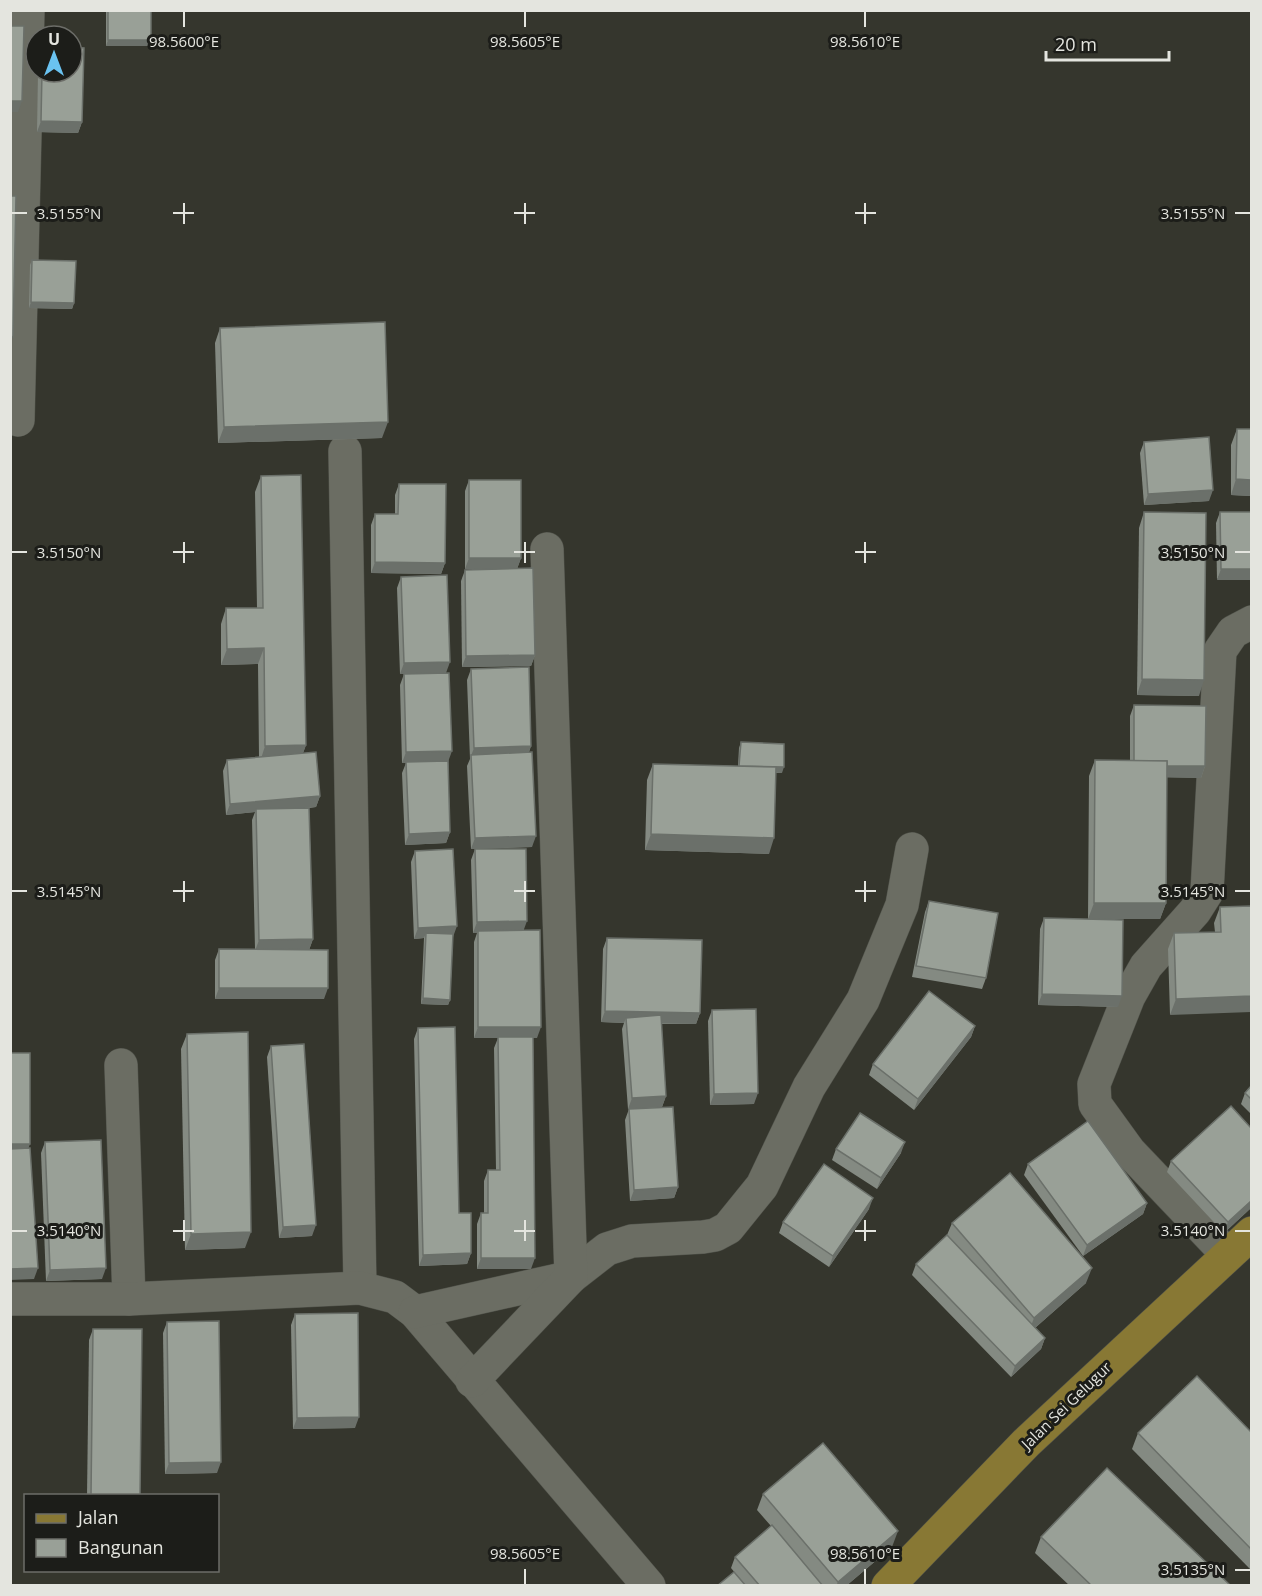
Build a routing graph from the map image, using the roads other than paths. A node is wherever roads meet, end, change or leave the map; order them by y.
1 (28, 10) edge
2 (18, 420) dead end
3 (345, 451) edge
4 (547, 549) dead end
5 (1251, 622) edge
6 (912, 849) dead end
7 (120, 1065) dead end
8 (1239, 1243) edge
9 (571, 1277) junction
10 (360, 1288) junction
11 (10, 1299) edge
12 (129, 1299) junction
13 (415, 1312) junction
14 (472, 1381) junction
15 (649, 1586) edge
16 (888, 1586) edge

1 - 2 street
3 - 10 street
4 - 9 street
5 - 8 street
6 - 9 street
7 - 12 street
8 - 16 main road, Jalan Sei Gelugur
9 - 13 street
9 - 14 street
10 - 12 street
10 - 13 street
11 - 12 street
13 - 14 street
14 - 15 street

